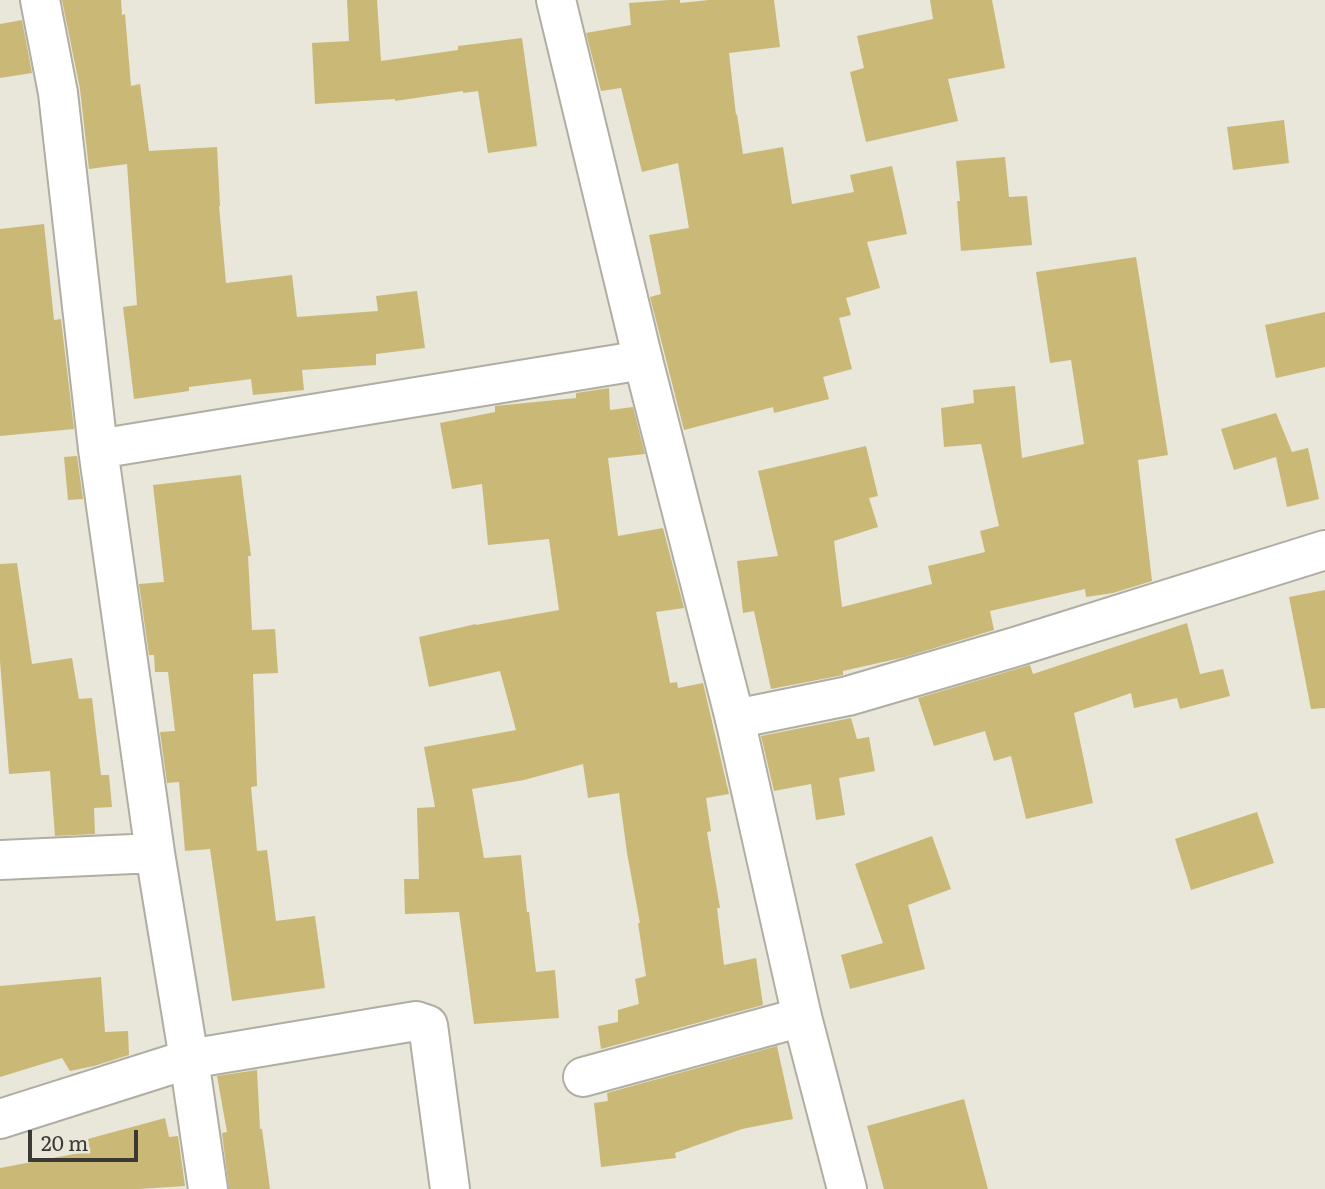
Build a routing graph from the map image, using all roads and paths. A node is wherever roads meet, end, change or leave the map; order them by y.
1 (40, 0) edge
2 (555, 0) edge
3 (643, 360) junction
4 (98, 449) junction
5 (1325, 550) edge
6 (735, 719) junction
7 (155, 853) junction
8 (0, 860) edge
9 (802, 1017) junction
10 (189, 1059) junction
11 (583, 1077) dead end
12 (0, 1119) edge
13 (208, 1189) edge
14 (450, 1189) edge
15 (847, 1189) edge

1 - 4 street
2 - 3 street
3 - 4 street
3 - 6 street
4 - 7 street
5 - 6 street
6 - 9 street
7 - 8 street
7 - 10 street
9 - 11 street
9 - 15 street
10 - 12 street
10 - 13 street
10 - 14 street

